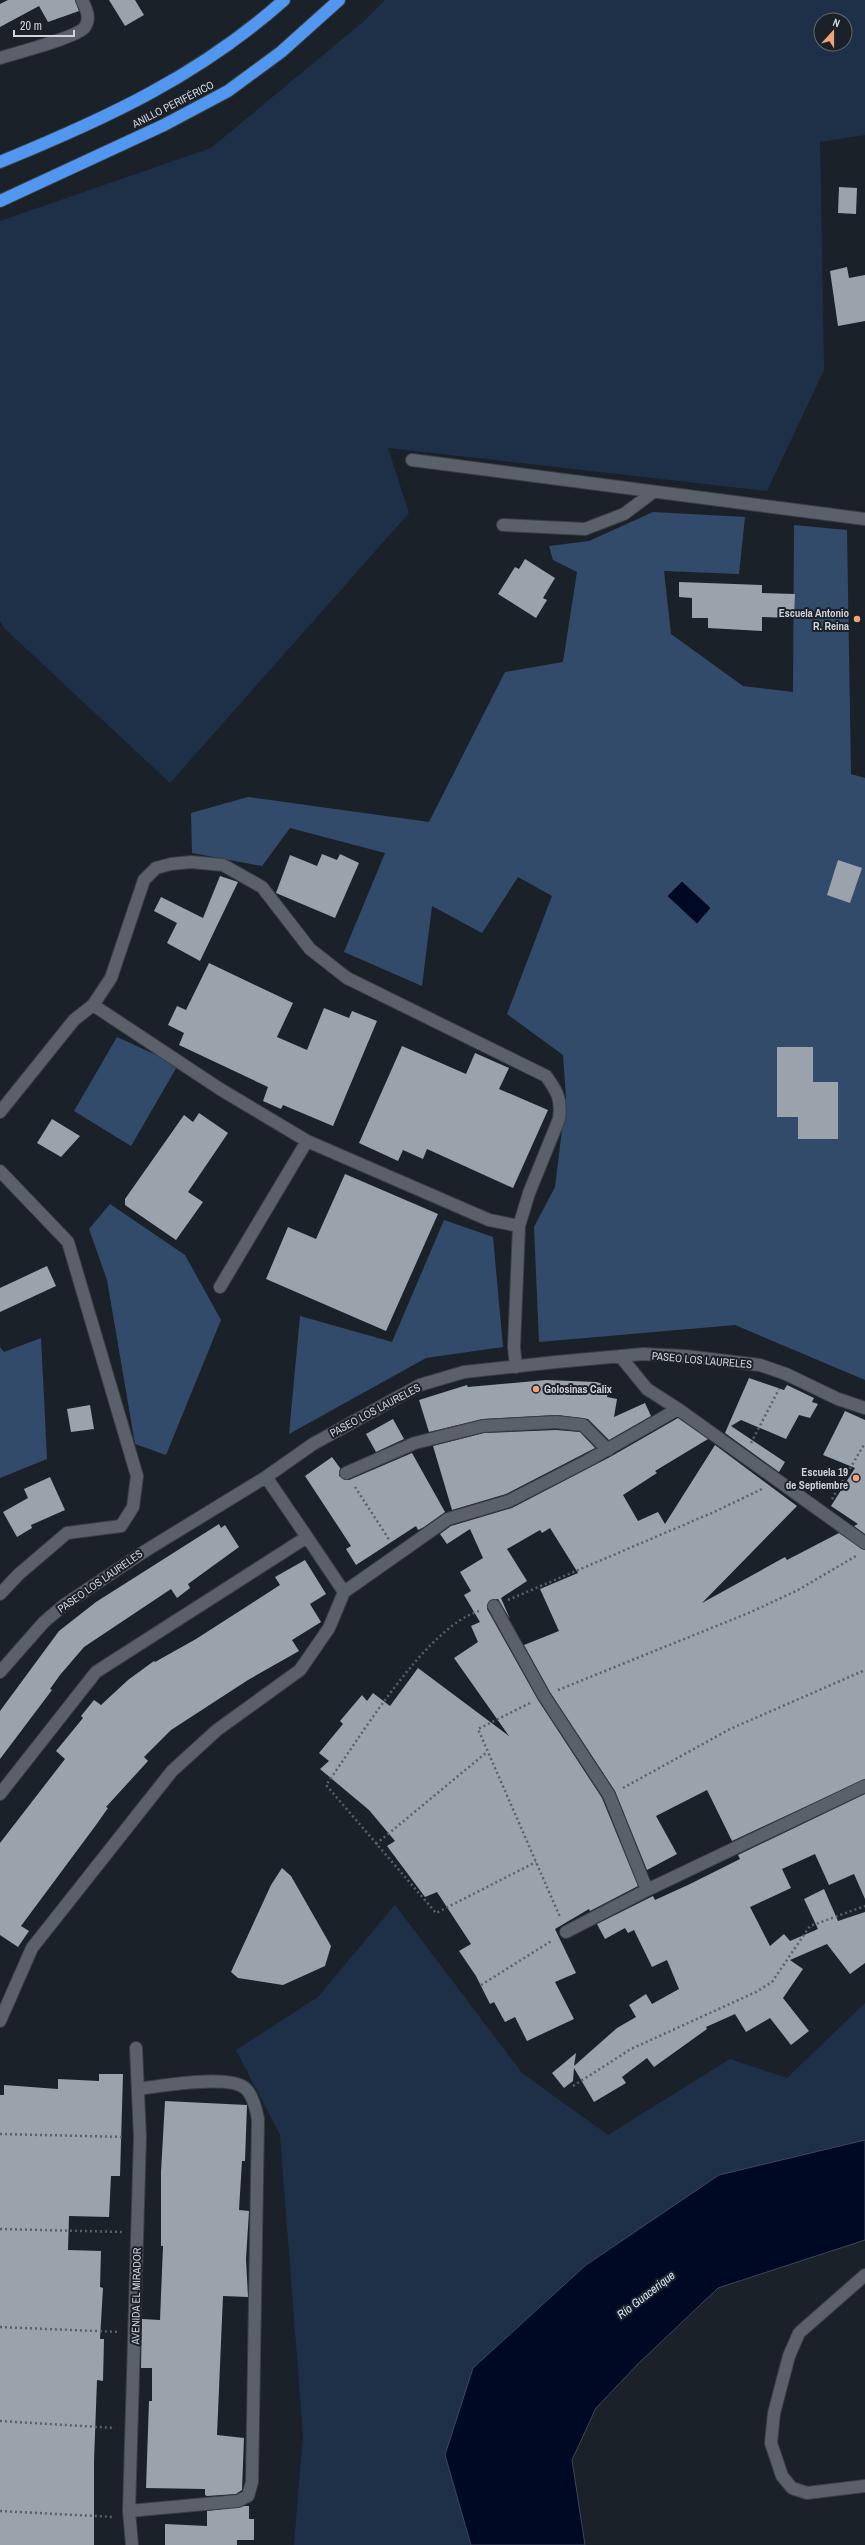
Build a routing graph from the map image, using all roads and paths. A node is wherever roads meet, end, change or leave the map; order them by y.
1 (82, 0) edge
2 (284, 0) edge
3 (339, 0) edge
4 (0, 58) edge
5 (0, 162) edge
6 (0, 201) edge
7 (412, 460) dead end
8 (652, 493) junction
9 (865, 519) edge
10 (502, 525) dead end
11 (93, 1005) junction
12 (0, 1112) edge
13 (307, 1141) junction
14 (0, 1171) edge
15 (519, 1226) junction
16 (220, 1287) dead end
17 (620, 1356) junction
18 (516, 1367) junction
19 (786, 1374) junction
20 (865, 1408) edge
21 (678, 1409) junction
22 (865, 1443) edge
23 (608, 1450) junction
24 (745, 1457) junction
25 (346, 1473) joint
26 (266, 1477) junction
27 (777, 1482) junction
28 (823, 1514) junction
29 (307, 1537) junction
30 (865, 1543) edge
31 (398, 1554) junction
32 (858, 1555) dead end
33 (344, 1592) junction
34 (0, 1594) edge
35 (494, 1606) junction
36 (865, 1670) edge
37 (0, 1672) edge
38 (544, 1696) junction
39 (487, 1752) junction
40 (865, 1786) edge
41 (0, 1794) edge
42 (609, 1795) junction
43 (376, 1844) junction
44 (536, 1862) junction
45 (647, 1890) junction
46 (865, 1906) edge
47 (566, 1932) junction
48 (481, 1985) dead end
49 (0, 2021) edge
50 (136, 2048) dead end
51 (573, 2086) dead end
52 (138, 2089) junction
53 (0, 2134) edge
54 (140, 2137) junction
55 (0, 2229) edge
56 (137, 2232) junction
57 (865, 2275) edge
58 (0, 2327) edge
59 (136, 2332) junction
60 (0, 2421) edge
61 (133, 2429) junction
62 (865, 2486) edge
63 (0, 2511) edge
64 (130, 2514) junction
65 (132, 2545) edge

1 - 4 street
2 - 5 highway, ANILLO PERIFÉRICO
3 - 6 highway, ANILLO PERIFÉRICO
7 - 8 street
8 - 9 street
8 - 10 street
11 - 12 street
11 - 13 street
11 - 15 street
13 - 15 street
13 - 16 street
14 - 34 street
15 - 18 street
17 - 18 street, PASEO LOS LAURELES
17 - 19 street, PASEO LOS LAURELES
17 - 21 street
18 - 26 street, PASEO LOS LAURELES
19 - 20 street, PASEO LOS LAURELES
19 - 24 path
21 - 23 street
21 - 24 street
22 - 28 path
23 - 25 street
23 - 31 street
24 - 27 street
25 - 31 path
26 - 29 street
26 - 37 street, PASEO LOS LAURELES
27 - 28 street
27 - 35 path
28 - 30 street
29 - 33 street
29 - 41 street
31 - 33 street
32 - 38 path
33 - 49 street
35 - 38 street
35 - 43 path
36 - 42 path
38 - 39 path
38 - 42 street
39 - 43 path
39 - 44 path
40 - 45 street
42 - 45 street
43 - 44 path
44 - 47 path
45 - 47 street
46 - 51 path
47 - 48 path
50 - 52 street, AVENIDA EL MIRADOR
52 - 54 street, AVENIDA EL MIRADOR
52 - 64 street
53 - 54 path
54 - 56 street, AVENIDA EL MIRADOR
55 - 56 path
56 - 59 street, AVENIDA EL MIRADOR
57 - 62 street
58 - 59 path
59 - 61 street, AVENIDA EL MIRADOR
60 - 61 path
61 - 64 street, AVENIDA EL MIRADOR
63 - 64 path
64 - 65 street, AVENIDA EL MIRADOR

